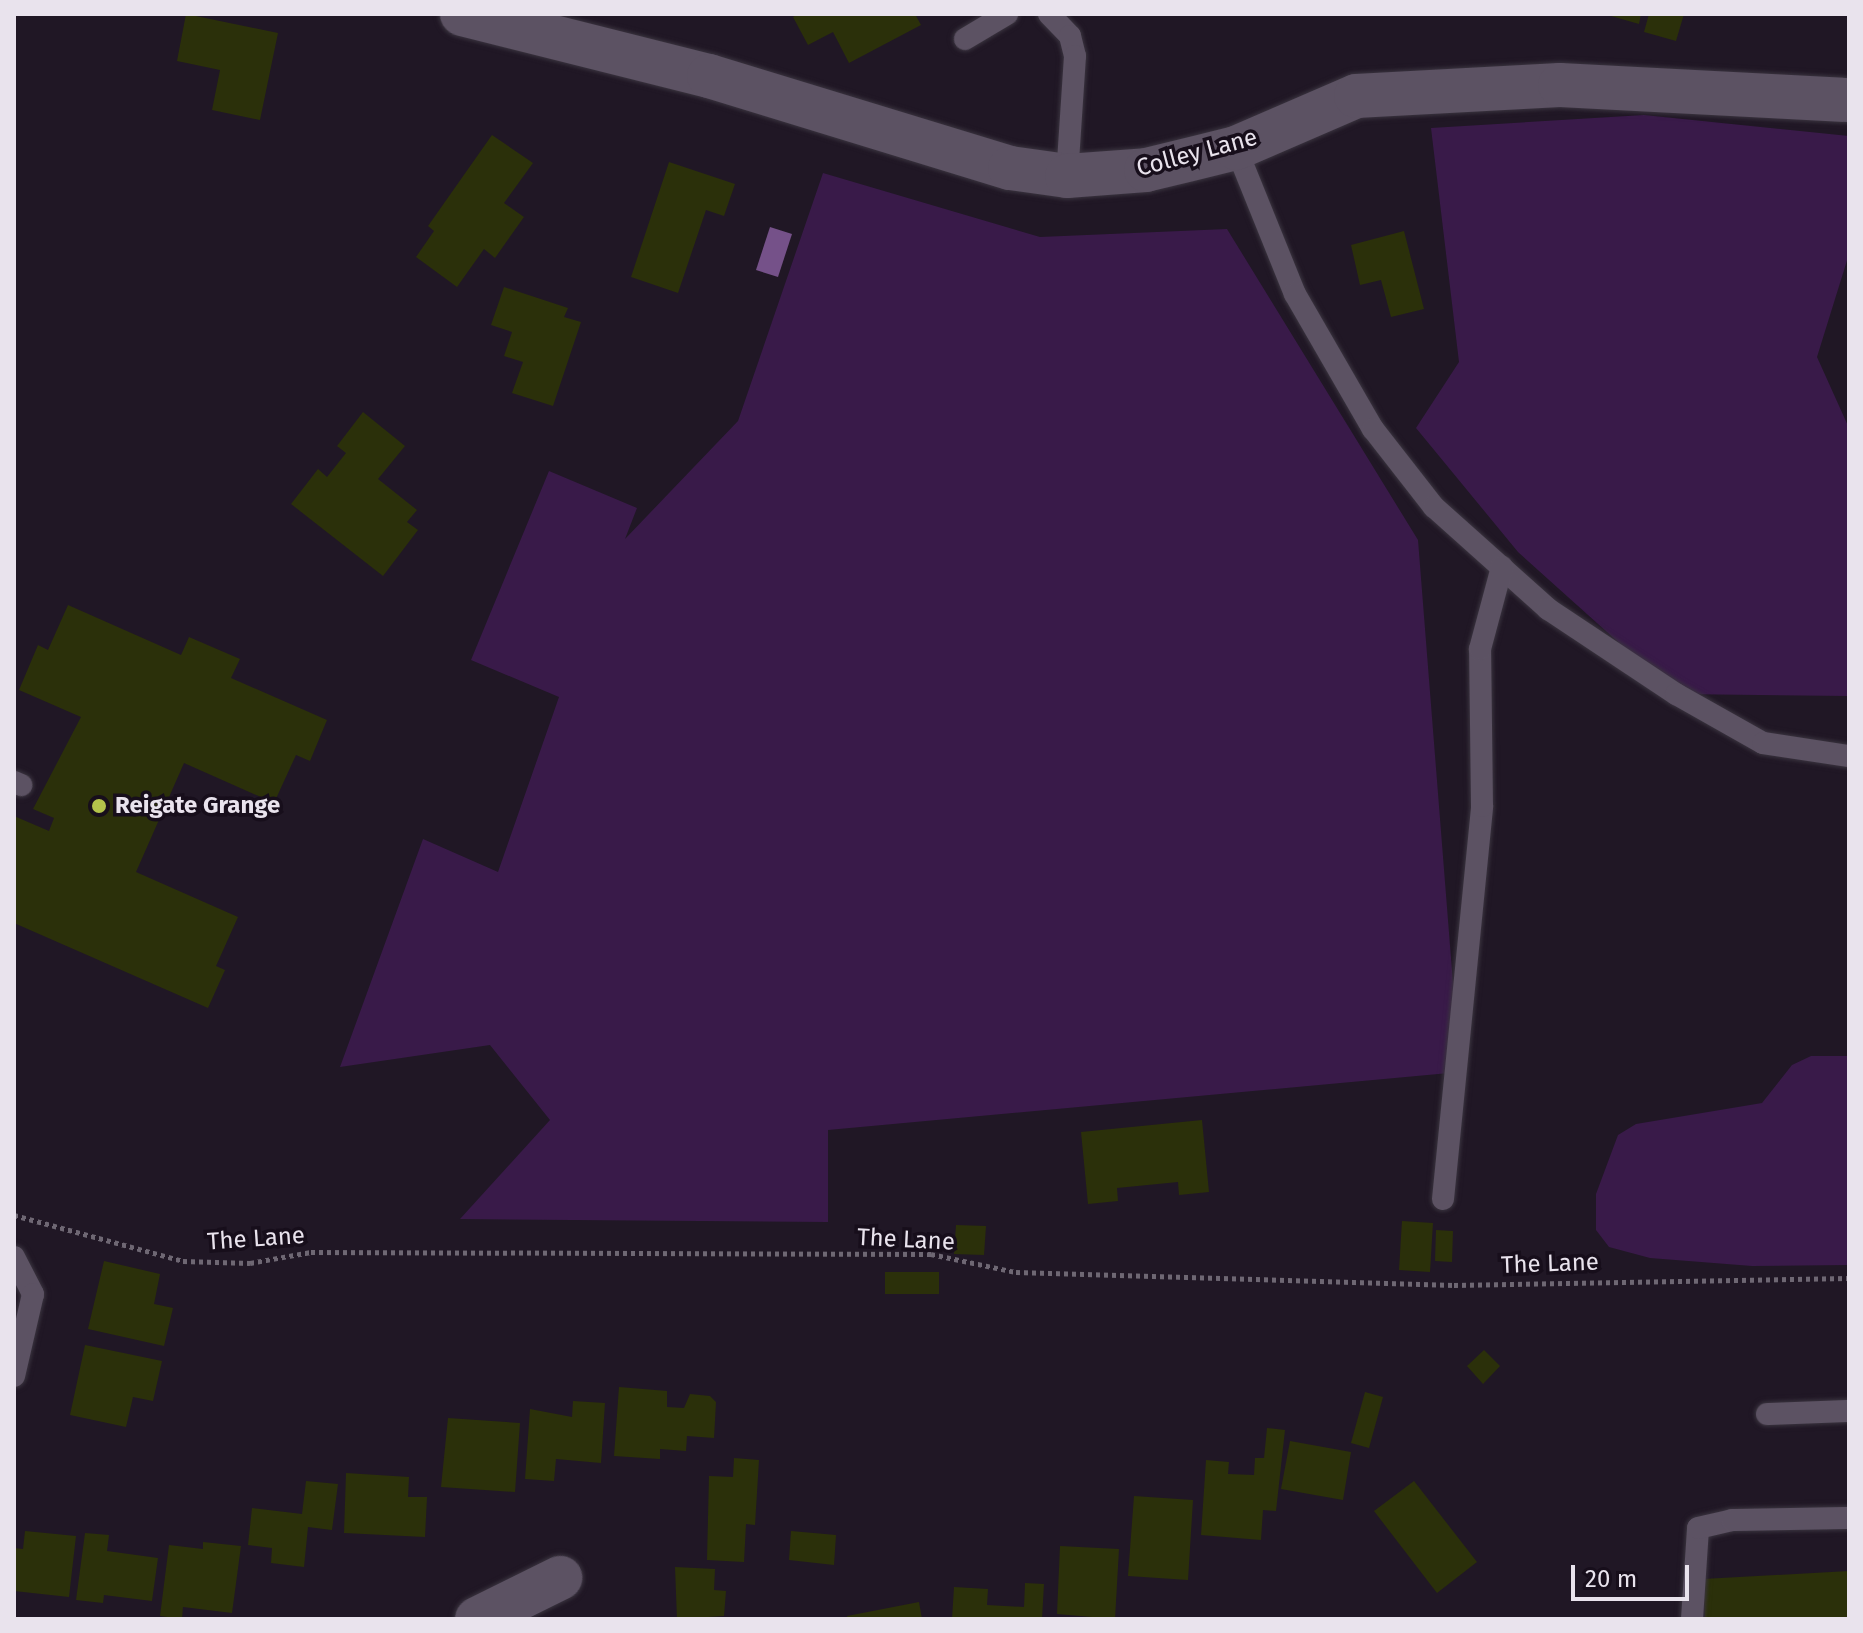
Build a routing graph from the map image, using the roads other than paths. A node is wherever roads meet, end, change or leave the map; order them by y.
1 (462, 14) edge
2 (1007, 14) edge
3 (1049, 14) edge
4 (965, 39) dead end
5 (1849, 100) edge
6 (1236, 148) junction
7 (1067, 176) junction
8 (1502, 567) junction
9 (1849, 756) edge
10 (1443, 1199) dead end
11 (14, 1257) edge
12 (14, 1376) edge
13 (1849, 1411) edge
14 (1767, 1414) dead end
15 (1849, 1518) edge
16 (560, 1578) dead end
17 (477, 1619) edge
18 (1692, 1619) edge

1 - 7 street, Colley Lane
2 - 4 lane
3 - 7 lane
5 - 6 street, Colley Lane
6 - 7 street, Colley Lane
6 - 8 lane
8 - 9 lane
8 - 10 lane
11 - 12 lane
13 - 14 lane
15 - 18 lane
16 - 17 street

